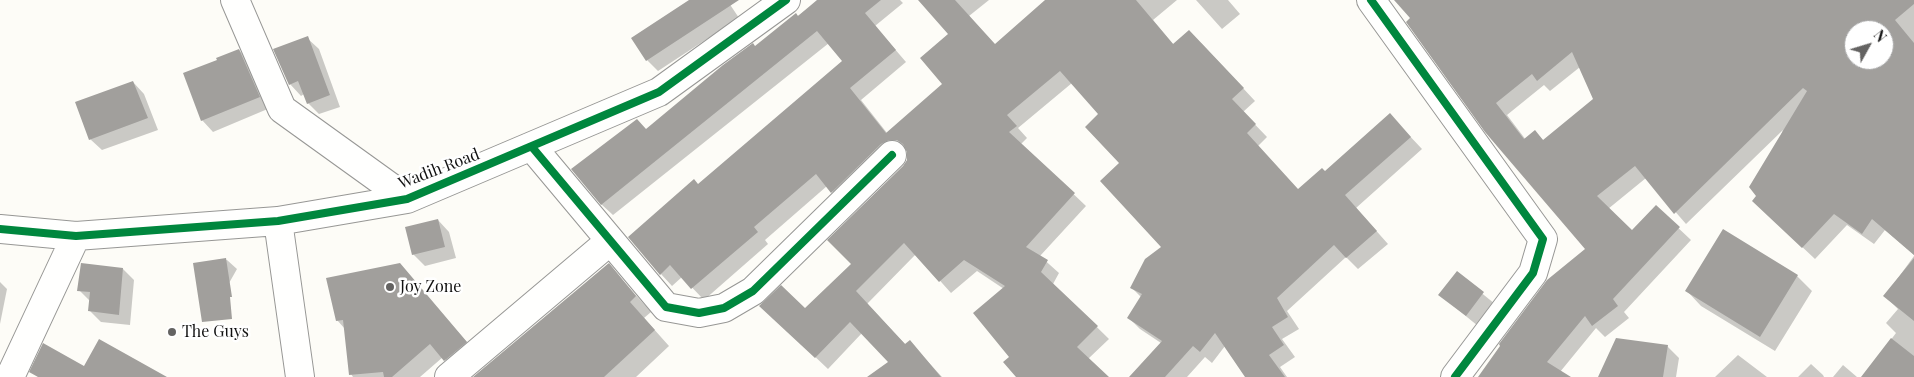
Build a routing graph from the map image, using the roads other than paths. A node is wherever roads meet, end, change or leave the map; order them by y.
1 (234, 0) edge
2 (1371, 0) edge
3 (784, 1) edge
4 (532, 147) junction
5 (892, 155) dead end
6 (407, 199) junction
7 (278, 221) junction
8 (0, 229) edge
9 (76, 236) junction
10 (610, 241) junction
11 (10, 377) edge
12 (300, 377) edge
13 (449, 377) edge
14 (1455, 377) edge

1 - 6 street
2 - 14 street
3 - 4 street, Wadih Road
4 - 6 street, Wadih Road
4 - 10 street
5 - 10 street
6 - 7 street, Wadih Road
7 - 9 street, Wadih Road
7 - 12 street
8 - 9 street, Wadih Road
9 - 11 street
10 - 13 street

